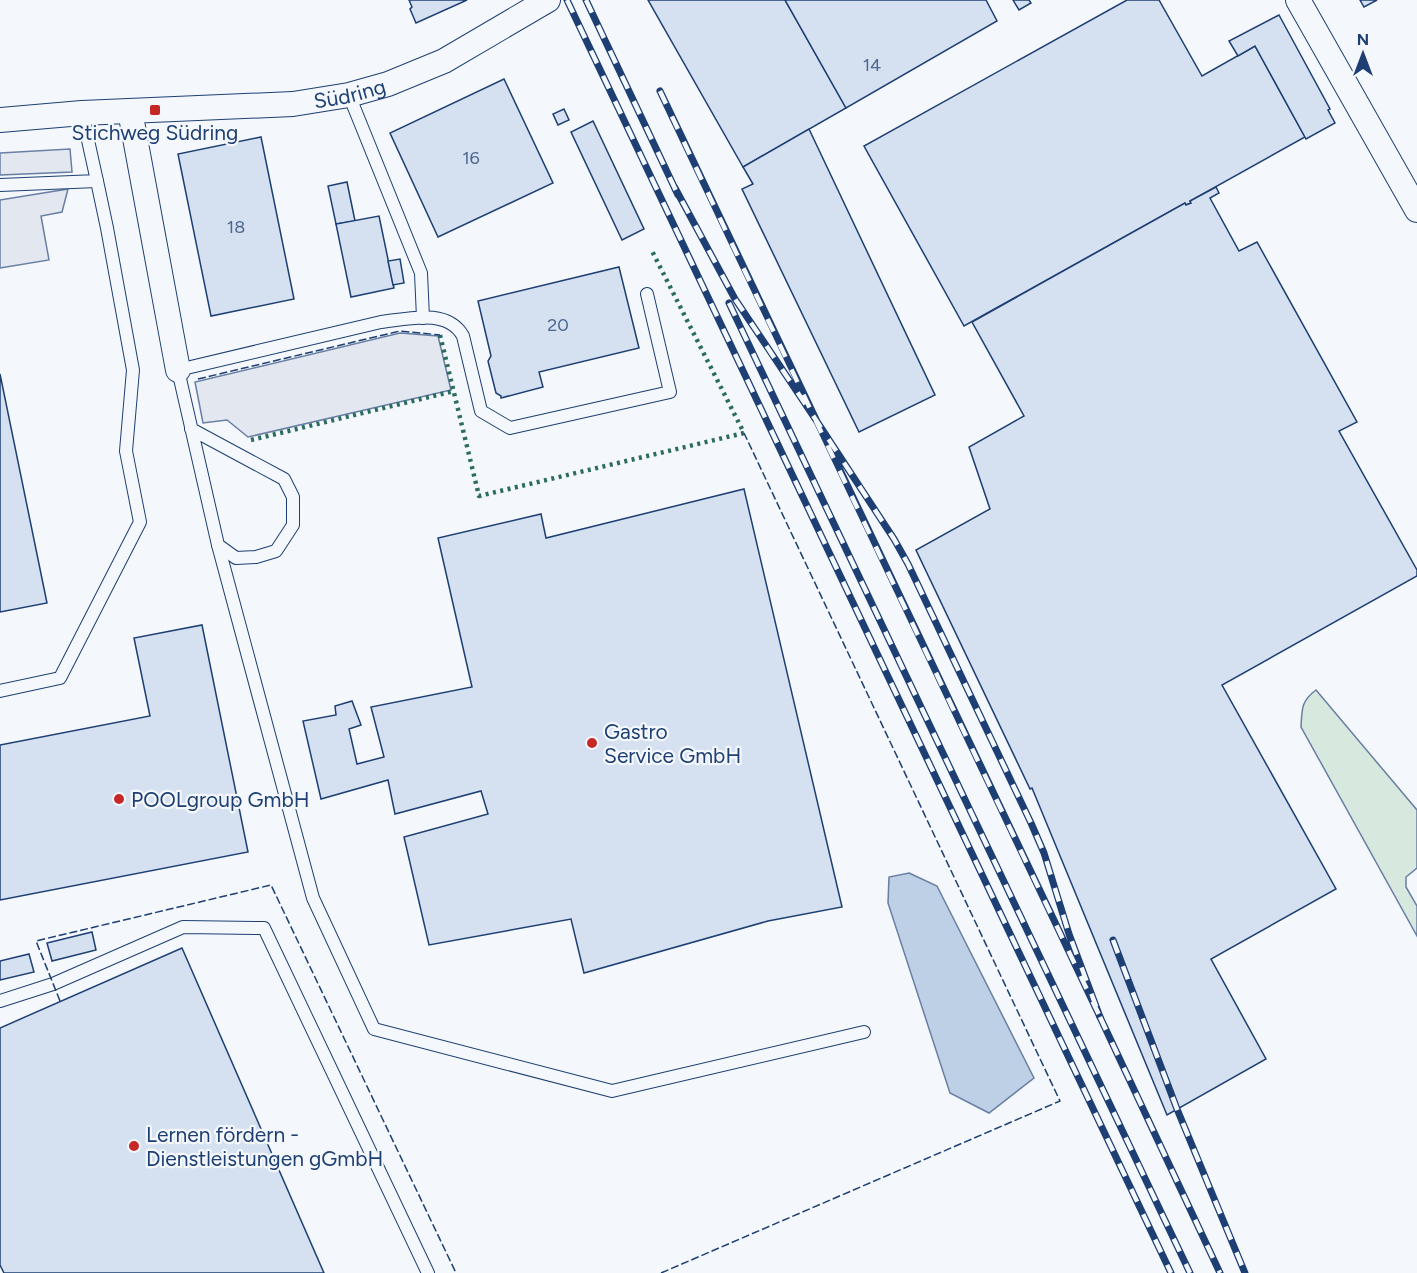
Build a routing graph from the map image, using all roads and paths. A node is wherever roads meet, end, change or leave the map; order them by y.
1 (548, 0) edge
2 (1298, 0) edge
3 (349, 95) junction
4 (130, 111) junction
5 (82, 113) junction
6 (0, 120) edge
7 (97, 182) junction
8 (0, 185) edge
9 (1417, 210) edge
10 (646, 294) dead end
11 (423, 318) junction
12 (178, 370) junction
13 (191, 429) junction
14 (218, 545) junction
15 (0, 691) edge
16 (0, 1001) edge
17 (864, 1032) dead end
18 (428, 1273) edge

1 - 3 street, Südring
2 - 9 street
3 - 4 street, Südring
3 - 11 lane
4 - 5 street, Südring
4 - 12 street
5 - 6 street, Südring
5 - 7 lane
7 - 8 lane
7 - 15 lane
10 - 11 lane
11 - 12 lane
12 - 13 lane
13 - 14 lane
13 - 14 lane
14 - 17 lane
16 - 18 lane

